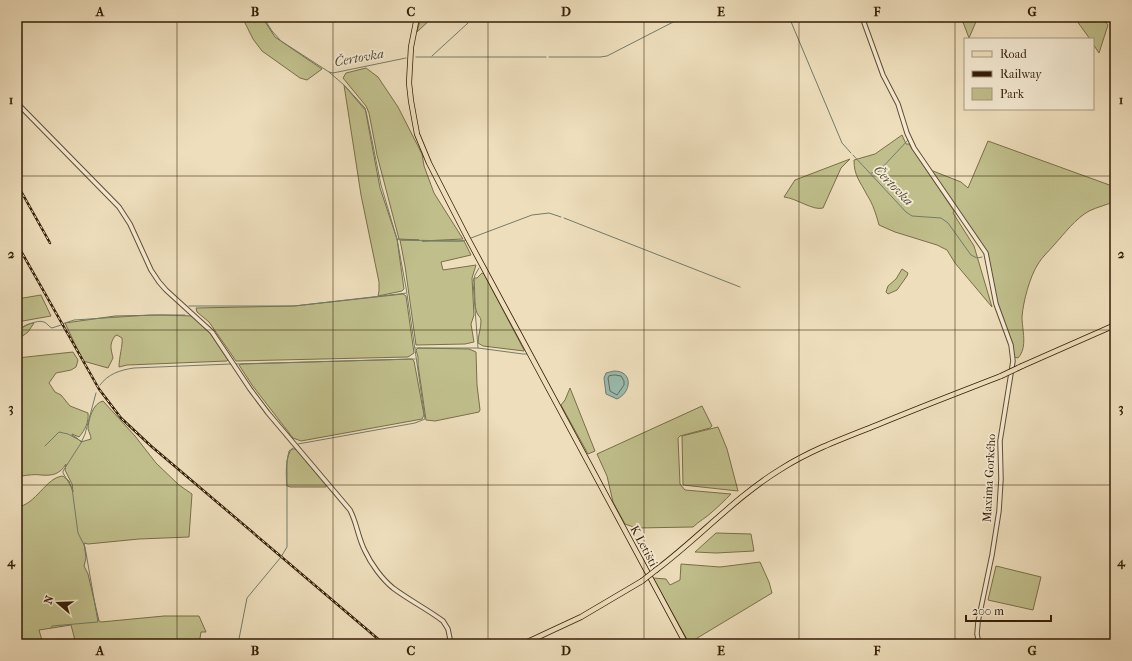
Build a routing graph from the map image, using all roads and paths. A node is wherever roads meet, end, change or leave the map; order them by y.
1 (417, 17) edge
2 (862, 17) edge
3 (17, 103) edge
4 (1115, 325) edge
5 (451, 644) edge
6 (523, 644) edge
7 (686, 644) edge
8 (979, 644) edge

1 - 7 main road, K Letišti
2 - 8 street, Maxima Gorkého
3 - 5 street
4 - 6 main road, bridge

